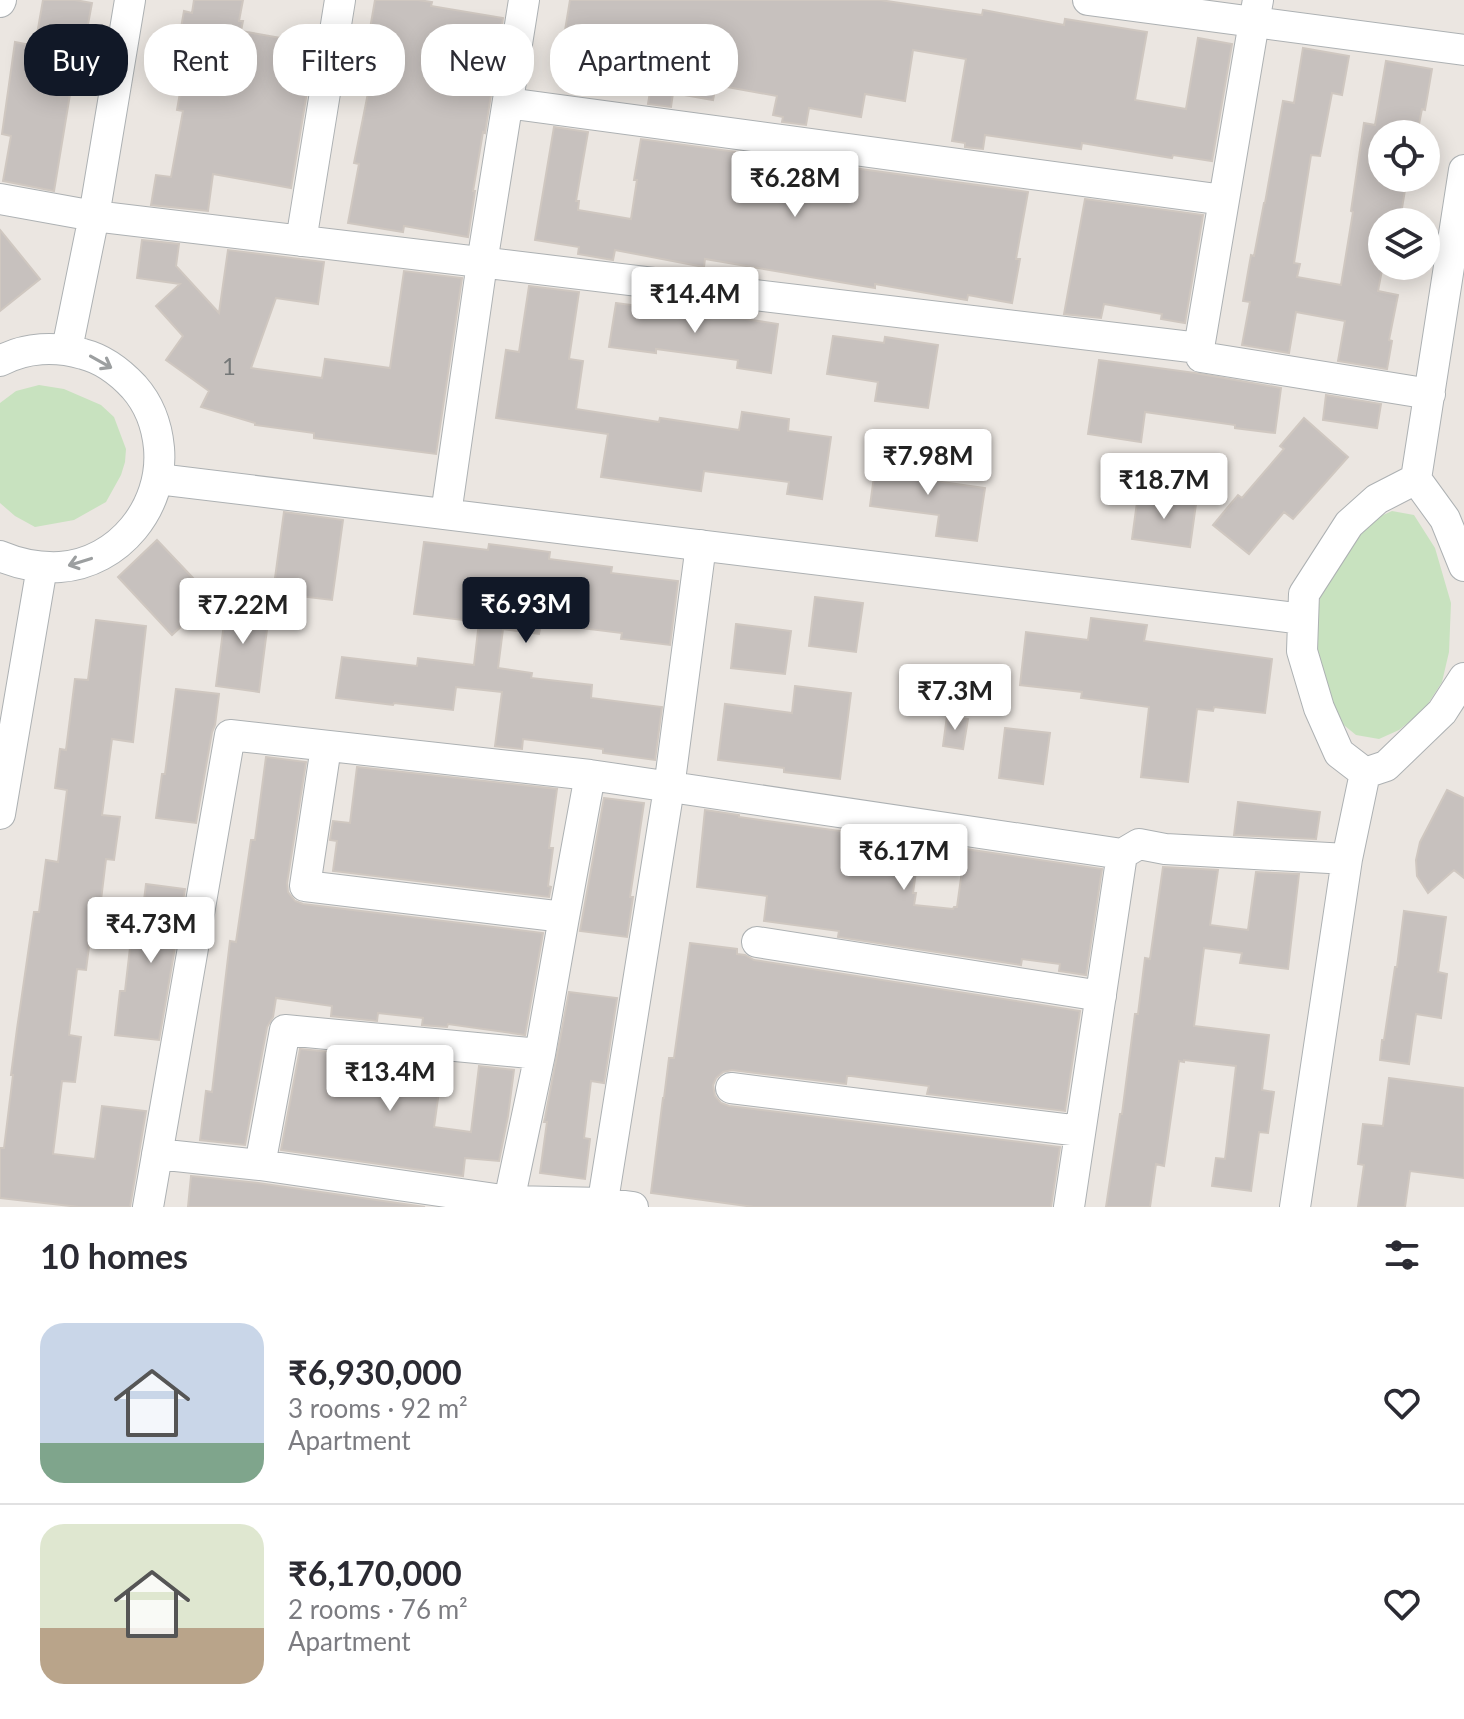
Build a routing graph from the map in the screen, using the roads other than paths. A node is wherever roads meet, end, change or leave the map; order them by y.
1 (130, 0) edge
2 (340, 0) edge
3 (524, 0) edge
4 (1088, 0) edge
5 (1256, 11) edge
6 (1464, 50) edge
7 (508, 103) junction
8 (1464, 170) edge
9 (0, 199) edge
10 (1224, 200) junction
11 (94, 216) junction
12 (301, 241) junction
13 (482, 263) junction
14 (1199, 348) junction
15 (67, 349) junction
16 (0, 361) edge
17 (1430, 394) junction
18 (158, 479) junction
19 (1416, 479) junction
20 (446, 514) junction
21 (701, 545) junction
22 (0, 556) edge
23 (1464, 566) edge
24 (42, 567) junction
25 (1303, 619) junction
26 (1464, 678) edge
27 (326, 747) junction
28 (5, 758) edge
29 (1365, 773) junction
30 (590, 775) junction
31 (669, 788) junction
32 (0, 814) edge
33 (1122, 854) junction
34 (1347, 859) junction
35 (564, 917) junction
36 (757, 942) dead end
37 (1101, 996) junction
38 (540, 1054) junction
39 (731, 1088) dead end
40 (1080, 1131) junction
41 (157, 1154) junction
42 (260, 1165) junction
43 (509, 1201) junction
44 (602, 1205) edge
45 (148, 1207) edge
46 (633, 1207) edge
47 (1069, 1207) edge
48 (1295, 1207) edge

1 - 11 street
2 - 12 street
3 - 7 street
4 - 5 street
5 - 6 street
5 - 10 street
7 - 10 street
7 - 13 street
8 - 17 street
9 - 11 street
10 - 14 street
11 - 12 street
11 - 15 street
12 - 13 street
13 - 14 street
13 - 20 street
14 - 17 street
15 - 16 street
15 -> 18 street
17 - 19 street
18 - 20 street
18 -> 24 street
19 - 23 street
19 - 25 street
20 - 21 street
21 - 25 street
21 - 31 street
22 - 24 street
24 - 28 street
25 - 29 street
26 - 29 street
27 - 30 street
27 - 35 street
27 - 41 street
28 - 32 street
29 - 34 street
30 - 31 street
30 - 35 street
31 - 33 street
31 - 44 street
33 - 34 street
33 - 37 street
34 - 48 street
35 - 38 street
36 - 37 street
37 - 40 street
38 - 42 street
38 - 43 street
39 - 40 street
40 - 47 street
41 - 42 street
41 - 45 street
42 - 43 street
43 - 44 street
44 - 46 street

